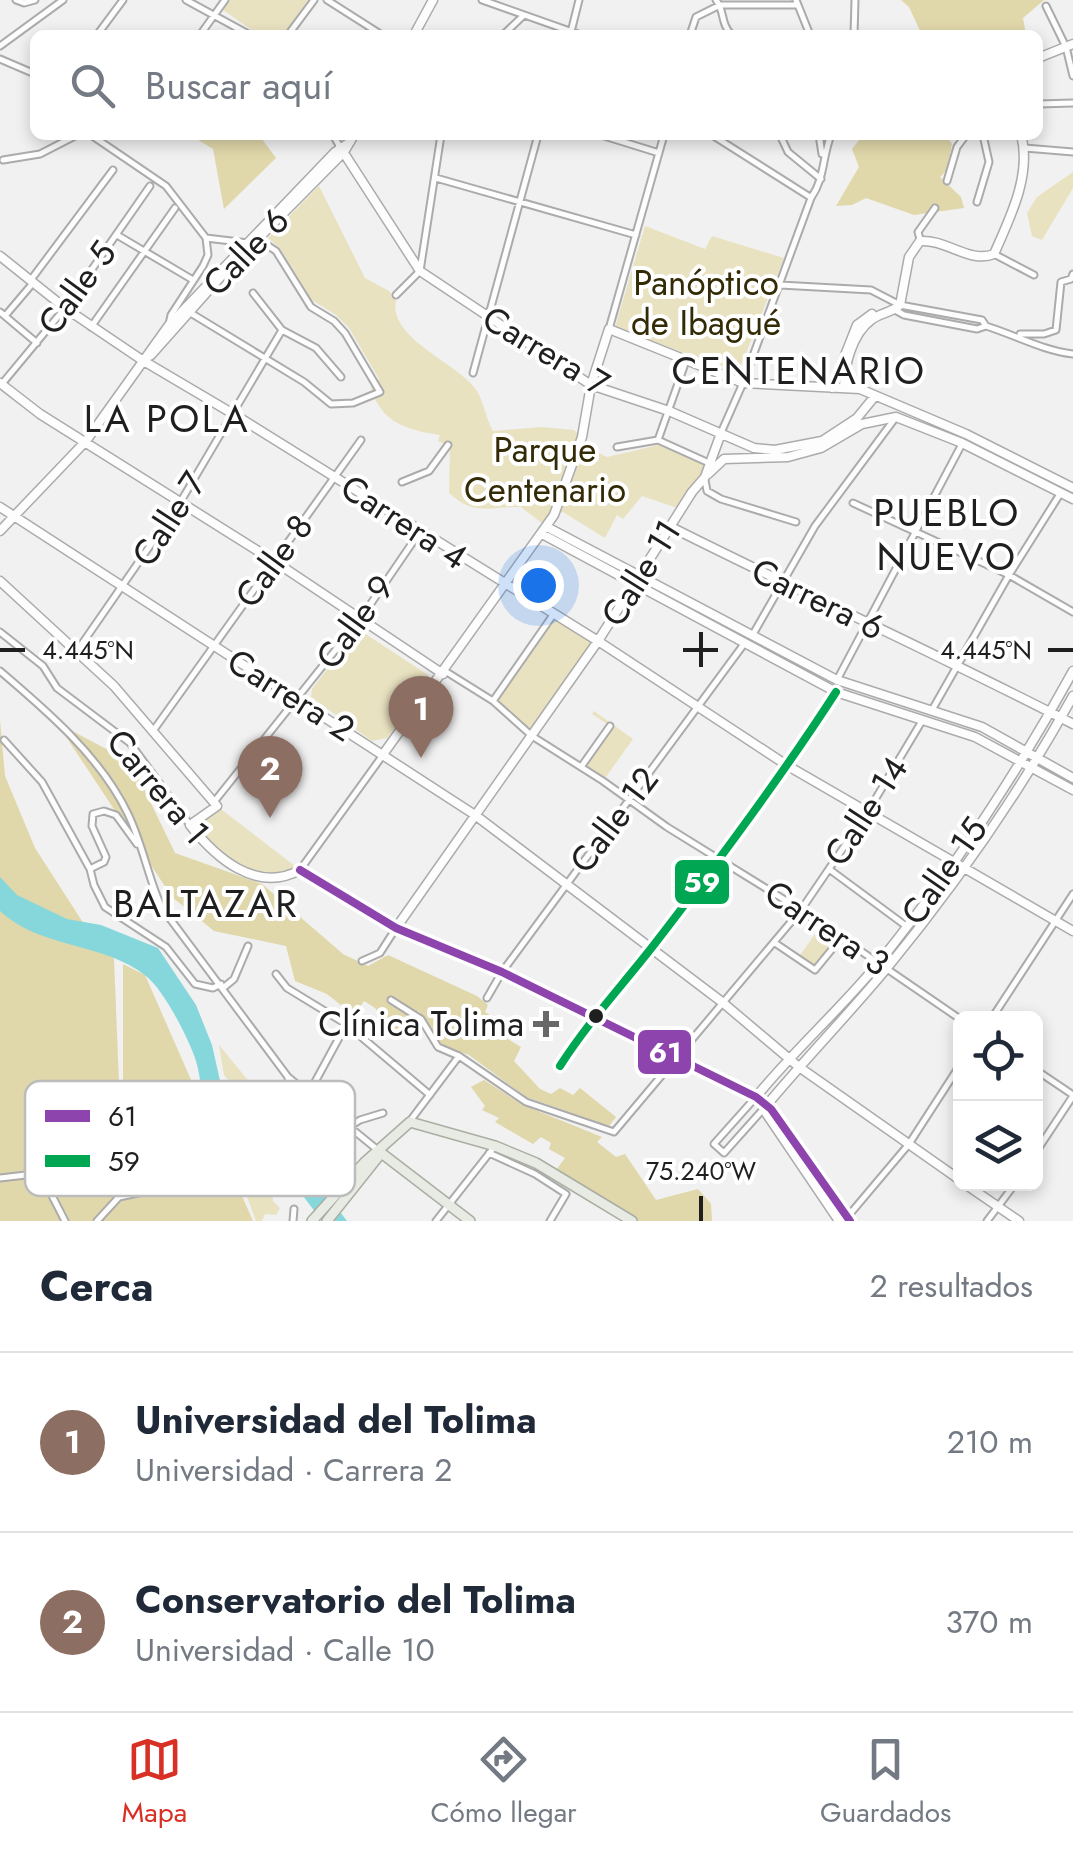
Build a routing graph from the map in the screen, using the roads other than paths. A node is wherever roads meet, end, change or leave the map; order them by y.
1 (16, 0) edge
2 (35, 0) edge
3 (63, 0) edge
4 (123, 0) edge
5 (186, 0) edge
6 (224, 0) edge
7 (314, 0) edge
8 (327, 0) edge
9 (433, 0) edge
10 (482, 0) edge
11 (580, 0) edge
12 (855, 0) edge
13 (718, 3) edge
14 (797, 3) edge
15 (1046, 6) dead end
16 (214, 15) junction
17 (524, 15) junction
18 (101, 30) edge
19 (204, 30) edge
20 (241, 30) edge
21 (292, 30) edge
22 (374, 30) edge
23 (417, 30) edge
24 (508, 30) edge
25 (560, 30) edge
26 (571, 30) edge
27 (692, 30) edge
28 (729, 30) edge
29 (808, 30) edge
30 (854, 30) edge
31 (1070, 45) edge
32 (0, 46) edge
33 (1043, 56) edge
34 (0, 59) edge
35 (30, 72) edge
36 (1073, 76) edge
37 (1043, 104) edge
38 (1073, 104) edge
39 (68, 140) edge
40 (98, 140) edge
41 (336, 140) edge
42 (351, 140) edge
43 (440, 140) edge
44 (537, 140) edge
45 (617, 140) edge
46 (663, 140) edge
47 (720, 140) edge
48 (782, 140) edge
49 (820, 140) edge
50 (828, 140) edge
51 (962, 140) edge
52 (984, 140) edge
53 (1023, 140) edge
54 (1025, 148) junction
55 (342, 150) junction
56 (659, 152) junction
57 (1073, 152) edge
58 (823, 156) junction
59 (1, 159) edge
60 (113, 170) dead end
61 (436, 178) junction
62 (823, 180) junction
63 (947, 181) dead end
64 (150, 186) dead end
65 (812, 198) junction
66 (519, 202) junction
67 (977, 202) dead end
68 (175, 208) dead end
69 (934, 208) dead end
70 (117, 235) junction
71 (636, 235) junction
72 (206, 238) junction
73 (260, 238) junction
74 (920, 240) junction
75 (245, 244) junction
76 (145, 252) junction
77 (994, 254) junction
78 (0, 257) edge
79 (420, 271) junction
80 (1073, 274) edge
81 (1034, 275) dead end
82 (193, 280) junction
83 (32, 282) junction
84 (780, 285) junction
85 (252, 293) dead end
86 (396, 295) dead end
87 (898, 307) junction
88 (65, 308) junction
89 (190, 312) junction
90 (2, 314) edge
91 (488, 318) junction
92 (169, 324) junction
93 (91, 327) junction
94 (609, 329) junction
95 (282, 330) junction
96 (1012, 334) junction
97 (37, 343) junction
98 (1073, 354) edge
99 (687, 358) junction
100 (142, 360) junction
101 (266, 360) junction
102 (473, 373) dead end
103 (342, 376) dead end
104 (743, 383) junction
105 (0, 385) edge
106 (591, 385) junction
107 (832, 388) junction
108 (844, 388) junction
109 (875, 396) junction
110 (669, 411) junction
111 (235, 414) junction
112 (896, 417) junction
113 (860, 421) junction
114 (720, 436) junction
115 (964, 439) junction
116 (361, 440) dead end
117 (658, 440) junction
118 (86, 441) junction
119 (448, 445) dead end
120 (617, 447) dead end
121 (714, 463) junction
122 (334, 477) junction
123 (705, 477) junction
124 (402, 482) dead end
125 (1073, 488) edge
126 (1060, 494) junction
127 (1073, 499) edge
128 (181, 501) junction
129 (853, 503) dead end
130 (0, 507) edge
131 (14, 517) junction
132 (796, 522) dead end
133 (671, 526) junction
134 (0, 530) edge
135 (544, 530) junction
136 (419, 532) junction
137 (917, 533) junction
138 (274, 560) junction
139 (1008, 575) junction
140 (0, 581) edge
141 (636, 582) junction
142 (783, 583) junction
143 (506, 587) junction
144 (123, 589) junction
145 (1073, 612) edge
146 (553, 615) junction
147 (361, 618) junction
148 (867, 623) junction
149 (0, 632) edge
150 (752, 636) junction
151 (598, 642) junction
152 (744, 644) junction
153 (212, 646) junction
154 (77, 651) junction
155 (956, 664) junction
156 (0, 670) edge
157 (1073, 671) edge
158 (444, 672) junction
159 (838, 680) junction
160 (836, 692) junction
161 (1073, 696) edge
162 (298, 699) junction
163 (492, 701) junction
164 (698, 706) junction
165 (932, 710) junction
166 (1050, 712) junction
167 (1061, 718) junction
168 (924, 719) junction
169 (1073, 724) edge
170 (610, 726) dead end
171 (153, 731) junction
172 (532, 736) junction
173 (4, 740) dead end
174 (1027, 751) junction
175 (384, 754) junction
176 (1038, 758) junction
177 (1020, 762) junction
178 (581, 766) junction
179 (788, 766) junction
180 (1032, 768) junction
181 (1073, 778) edge
182 (1073, 790) edge
183 (628, 800) junction
184 (215, 804) junction
185 (868, 813) junction
186 (475, 815) junction
187 (190, 825) junction
188 (142, 850) junction
189 (718, 858) junction
190 (953, 859) junction
191 (965, 866) junction
192 (90, 869) junction
193 (300, 870) junction
194 (829, 870) junction
195 (566, 884) junction
196 (1073, 894) edge
197 (801, 910) junction
198 (1057, 922) junction
199 (906, 926) junction
200 (396, 928) junction
201 (1073, 931) edge
202 (842, 937) junction
203 (775, 944) junction
204 (248, 946) dead end
205 (652, 948) junction
206 (362, 961) dead end
207 (883, 965) junction
208 (502, 972) junction
209 (276, 974) dead end
210 (222, 986) junction
211 (486, 998) dead end
212 (391, 1000) dead end
213 (722, 1002) junction
214 (997, 1011) edge
215 (953, 1013) edge
216 (593, 1016) junction
217 (346, 1024) junction
218 (460, 1056) junction
219 (677, 1056) junction
220 (788, 1058) junction
221 (560, 1066) dead end
222 (799, 1067) junction
223 (1043, 1075) edge
224 (953, 1076) edge
225 (288, 1078) junction
226 (289, 1081) edge
227 (292, 1081) edge
228 (315, 1081) edge
229 (430, 1094) junction
230 (756, 1096) junction
231 (1073, 1096) edge
232 (766, 1106) junction
233 (383, 1113) dead end
234 (410, 1122) junction
235 (355, 1123) edge
236 (355, 1132) edge
237 (1043, 1141) edge
238 (909, 1144) junction
239 (492, 1150) junction
240 (380, 1152) junction
241 (25, 1175) edge
242 (953, 1175) edge
243 (0, 1178) edge
244 (355, 1182) edge
245 (976, 1191) edge
246 (1010, 1191) edge
247 (52, 1196) edge
248 (125, 1196) edge
249 (338, 1196) edge
250 (342, 1196) edge
251 (447, 1205) junction
252 (999, 1207) junction
253 (294, 1208) dead end
254 (845, 1220) edge
255 (65, 1221) edge
256 (97, 1221) edge
257 (293, 1221) edge
258 (312, 1221) edge
259 (328, 1221) edge
260 (436, 1221) edge
261 (470, 1221) edge
262 (550, 1221) edge
263 (632, 1221) edge
264 (987, 1221) edge
265 (1019, 1221) edge

1 - 2 street
3 - 32 street
4 - 18 street
5 - 16 street
6 - 16 street
7 - 21 street
8 - 22 street
9 - 23 main road
10 - 17 street
11 - 26 street
12 - 30 street
13 - 14 street
13 - 27 street
13 - 28 street
14 - 29 street
15 - 31 street
16 - 19 street
16 - 20 street
17 - 24 street
17 - 25 street
31 - 33 main road
31 - 36 street
34 - 35 street
37 - 38 street
39 - 59 street
40 - 72 street
41 - 55 street, Carrera 7
42 - 55 main road, Calle 6
43 - 61 street
44 - 66 street
45 - 56 street
46 - 56 street
47 - 65 street
48 - 62 street
49 - 58 street
50 - 58 street
51 - 63 street
52 - 67 street
53 - 54 main road
54 - 57 street
54 - 77 main road
55 - 73 main road, Calle 6
55 - 75 main road, Calle 6
55 - 79 main road, Carrera 7
56 - 71 street
58 - 62 street
60 - 83 street
61 - 66 street
61 - 79 street
62 - 65 street
64 - 70 street, Calle 5
65 - 84 street
66 - 71 street
66 - 91 street
68 - 76 street
69 - 74 street
70 - 76 street
70 - 88 street, Calle 5
71 - 94 street
72 - 75 street
72 - 82 street, Calle 6
73 - 75 street
73 - 89 main road, Calle 6
73 - 101 street
74 - 77 main road
74 - 87 main road
75 - 92 main road, Calle 6
76 - 82 street
76 - 93 street
77 - 81 street
78 - 83 main road, Carrera 4
79 - 86 street
79 - 91 main road, Carrera 7
80 - 96 street
82 - 92 street, Calle 6
83 - 88 main road, Carrera 4
83 - 90 street
84 - 87 street
84 - 104 street
85 - 95 street
87 - 96 street
87 - 107 main road
87 - 108 main road
88 - 93 main road, Carrera 4
88 - 97 street, Calle 5
89 - 100 main road, Calle 6
89 - 101 street
90 - 97 street
91 - 102 street
91 - 106 main road, Carrera 7
92 - 100 main road, Calle 6
93 - 100 main road, Carrera 4
94 - 99 main road
94 - 106 main road
95 - 101 street, Calle 7
95 - 103 street
96 - 98 street
97 - 105 street, Calle 5
99 - 104 main road
99 - 110 street
100 - 111 main road, Carrera 4
100 - 118 main road, Calle 6
101 - 111 street, Calle 7
104 - 107 main road
104 - 114 street
105 - 118 main road, Carrera 3
106 - 110 main road, Carrera 7
106 - 135 main road
107 - 108 main road
108 - 109 main road
109 - 113 main road, Carrera 7
109 - 115 main road
110 - 114 main road, Carrera 7
110 - 117 street
111 - 122 main road, Carrera 4
111 - 128 street, Calle 7
112 - 113 main road
112 - 115 main road
112 - 142 street
113 - 114 main road, Carrera 7
113 - 121 main road
114 - 121 main road
115 - 125 main road
115 - 126 main road
115 - 137 street
116 - 122 street, Calle 8
117 - 120 street
117 - 121 street
118 - 128 main road, Carrera 3
118 - 131 main road, Calle 6
119 - 124 street
121 - 123 main road, Calle 11
122 - 136 main road, Carrera 4
122 - 138 street, Calle 8
123 - 132 street
123 - 133 main road, Calle 11
126 - 127 main road
126 - 139 street
128 - 138 main road, Carrera 3
128 - 144 street, Calle 7
129 - 137 street
130 - 131 main road, Carrera 2
131 - 134 main road, Calle 6
131 - 144 main road, Carrera 2
133 - 141 main road, Calle 11
133 - 142 main road, Carrera 6
135 - 141 main road
135 - 143 main road
136 - 143 main road, Carrera 4
136 - 147 street, Calle 9
137 - 139 street
137 - 148 street
138 - 147 main road, Carrera 3
138 - 153 street, Calle 8
139 - 145 street
139 - 155 street
140 - 154 main road
141 - 150 main road
141 - 151 main road, Calle 11
141 - 152 main road
142 - 148 main road, Carrera 6
142 - 150 street
143 - 146 main road, Carrera 4
143 - 158 main road
144 - 153 main road, Carrera 2
144 - 154 street, Calle 7
146 - 151 main road, Carrera 4
146 - 163 street
147 - 158 main road, Carrera 3
147 - 162 street, Calle 9
148 - 155 main road, Carrera 6
148 - 159 street
149 - 187 street, Carrera 1
150 - 159 main road
151 - 164 main road, Carrera 4
151 - 172 main road, Calle 11
152 - 160 main road
152 - 164 street, Calle 12
153 - 162 main road, Carrera 2
153 - 171 street, Calle 8
154 - 171 main road
155 - 165 street
155 - 166 main road, Carrera 6
156 - 188 street
157 - 166 main road, Calle 15
158 - 163 street, Carrera 3
158 - 175 main road
159 - 165 main road
160 - 168 main road
160 - 179 street
161 - 167 main road, Calle 15
162 - 175 main road, Carrera 2
162 - 184 street, Calle 9
163 - 172 street, Carrera 3
164 - 179 main road, Carrera 4
164 - 183 street, Calle 12
165 - 174 main road
166 - 167 main road, Carrera 6
166 - 174 main road, Calle 15
167 - 169 main road, Carrera 6
167 - 176 main road, Calle 15
168 - 177 main road
168 - 185 street, Calle 14
170 - 178 street
171 - 184 main road
172 - 178 street, Carrera 3
172 - 186 main road, Calle 11
173 - 192 street
174 - 176 main road
174 - 177 main road, Calle 15
175 - 186 main road, Carrera 2
175 - 193 street
176 - 180 main road, Calle 15
176 - 181 main road
177 - 180 main road
177 - 190 main road, Calle 15
178 - 183 street, Carrera 3
179 - 185 main road, Carrera 4
179 - 189 street
180 - 182 main road
180 - 191 main road, Calle 15
183 - 189 street, Carrera 3
183 - 195 street, Calle 12
184 - 187 main road, Calle 9
185 - 190 main road, Carrera 4
185 - 194 street, Calle 14
186 - 195 main road, Carrera 2
186 - 200 main road, Calle 11
187 - 193 main road, Carrera 1
188 - 192 street
188 - 210 street
189 - 197 street, Carrera 3
189 - 205 street
190 - 191 main road, Carrera 4
190 - 199 main road, Calle 15
191 - 198 main road, Carrera 4
191 - 207 main road, Calle 15
192 - 210 street
193 - 200 main road
194 - 197 street, Calle 14
194 - 199 street
195 - 205 main road, Carrera 2
195 - 208 street, Calle 12
196 - 198 street
197 - 202 street, Carrera 3
197 - 203 street, Calle 14
198 - 201 main road, Carrera 4
198 - 214 street
199 - 207 main road, Calle 15
200 - 206 street, Calle 11
200 - 208 main road
202 - 203 street
202 - 207 street, Carrera 3
203 - 213 street, Calle 14
204 - 210 street
205 - 213 main road, Carrera 2
205 - 216 street
207 - 215 street, Carrera 3
207 - 220 main road, Calle 15
207 - 222 main road, Calle 15
208 - 211 street, Calle 12
208 - 216 main road
209 - 217 street
210 - 225 street
212 - 218 street
213 - 219 street, Calle 14
213 - 220 main road, Carrera 2
216 - 219 main road
216 - 221 street
217 - 228 street
217 - 229 street
218 - 219 street, Calle 14
218 - 229 street
219 - 230 main road
220 - 222 main road, Carrera 2
220 - 230 main road, Calle 15
222 - 232 main road, Calle 15
222 - 238 main road, Carrera 2
223 - 231 street
224 - 238 street
225 - 226 street
225 - 227 street
229 - 234 street
230 - 232 main road
230 - 232 street, Calle 15
231 - 237 street
232 - 254 main road
233 - 235 street
234 - 239 main road
234 - 240 main road
236 - 240 street
238 - 242 main road, Carrera 2
238 - 254 street
239 - 251 street
239 - 262 street
239 - 263 main road
240 - 244 main road
240 - 251 main road
241 - 243 street
245 - 252 main road, Carrera 2
246 - 252 street
247 - 255 street
248 - 256 street
249 - 258 main road
250 - 259 main road
251 - 260 street
251 - 261 main road
252 - 264 street
252 - 265 main road, Carrera 2
253 - 257 street

